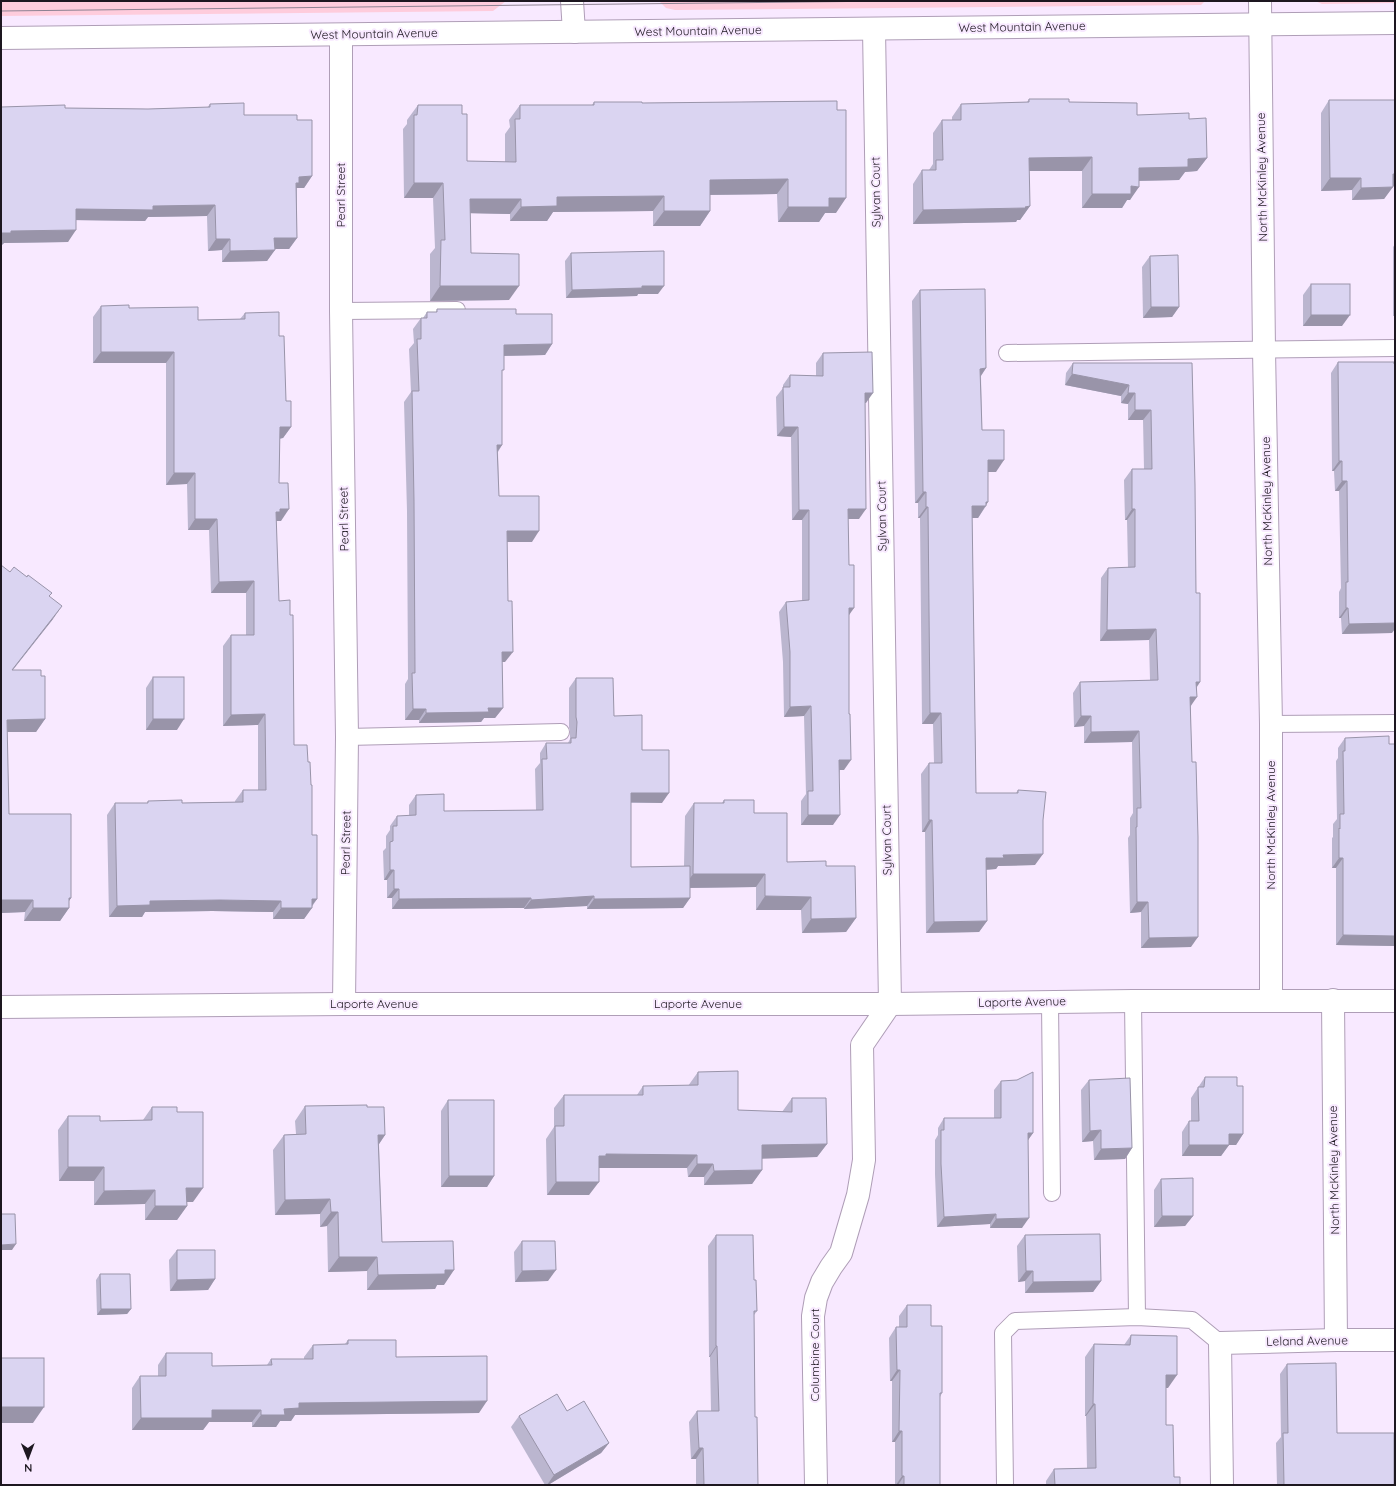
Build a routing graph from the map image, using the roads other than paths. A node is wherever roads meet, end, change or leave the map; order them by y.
1 (572, 1) edge
2 (1260, 1) edge
3 (1395, 23) edge
4 (1261, 25) junction
5 (874, 29) junction
6 (574, 32) junction
7 (341, 35) junction
8 (1, 38) edge
9 (469, 310) edge
10 (341, 311) junction
11 (1395, 348) edge
12 (1264, 350) junction
13 (1007, 353) dead end
14 (1395, 723) edge
15 (1271, 724) junction
16 (561, 732) dead end
17 (347, 737) junction
18 (1333, 1000) junction
19 (1134, 1001) junction
20 (1271, 1001) junction
21 (1395, 1001) edge
22 (1050, 1002) junction
23 (344, 1004) junction
24 (890, 1004) junction
25 (1, 1007) edge
26 (1052, 1193) dead end
27 (1138, 1317) junction
28 (1336, 1340) junction
29 (1395, 1340) edge
30 (1220, 1343) junction
31 (816, 1485) edge
32 (1005, 1485) edge
33 (1222, 1485) edge

1 - 6 street
2 - 4 street, North McKinley Avenue
3 - 4 street, West Mountain Avenue
4 - 5 street, West Mountain Avenue
4 - 12 street, North McKinley Avenue
5 - 6 street, West Mountain Avenue
5 - 24 street, Sylvan Court
6 - 7 street, West Mountain Avenue
7 - 8 street, West Mountain Avenue
7 - 10 street, Pearl Street
9 - 10 lane
10 - 17 street, Pearl Street
11 - 12 lane
12 - 13 lane
12 - 15 street, North McKinley Avenue
14 - 15 lane
15 - 20 street, North McKinley Avenue
16 - 17 lane
17 - 23 street, Pearl Street
18 - 20 street, Laporte Avenue
18 - 21 street, Laporte Avenue
18 - 28 street, North McKinley Avenue
19 - 20 street, Laporte Avenue
19 - 22 street, Laporte Avenue
19 - 27 lane
22 - 24 street, Laporte Avenue
22 - 26 lane
23 - 24 street, Laporte Avenue
23 - 25 street, Laporte Avenue
24 - 31 street, Columbine Court
27 - 30 lane
27 - 32 lane
28 - 29 street, Leland Avenue
28 - 30 street, Leland Avenue
30 - 33 street

